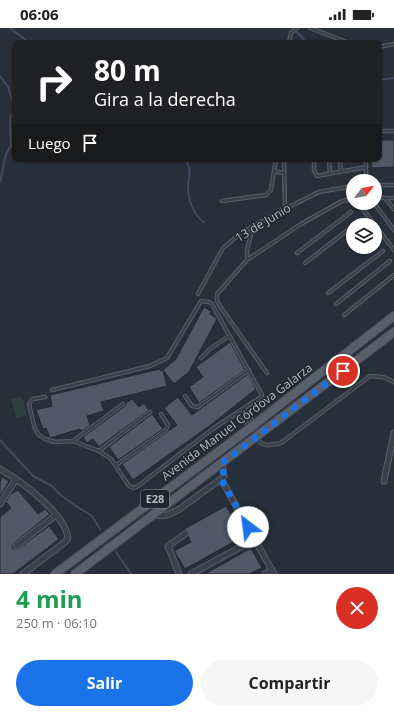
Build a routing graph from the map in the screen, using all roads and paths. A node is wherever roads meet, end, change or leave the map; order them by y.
1 (297, 28) edge
2 (310, 28) edge
3 (290, 40) edge
4 (341, 40) edge
5 (394, 44) edge
6 (382, 46) edge
7 (382, 131) edge
8 (394, 131) edge
9 (276, 162) edge
10 (284, 162) edge
11 (314, 162) edge
12 (329, 162) edge
13 (340, 162) edge
14 (366, 162) edge
15 (366, 167) junction
16 (274, 171) junction
17 (341, 172) junction
18 (283, 173) junction
19 (330, 174) junction
20 (366, 174) edge
21 (382, 184) edge
22 (394, 184) edge
23 (346, 187) edge
24 (382, 197) edge
25 (385, 197) junction
26 (394, 198) edge
27 (346, 200) edge
28 (222, 201) dead end
29 (285, 209) junction
30 (394, 209) edge
31 (363, 210) edge
32 (379, 210) edge
33 (351, 212) dead end
34 (370, 218) edge
35 (253, 228) junction
36 (394, 230) edge
37 (346, 231) edge
38 (382, 234) edge
39 (394, 250) edge
40 (383, 251) dead end
41 (297, 253) dead end
42 (247, 260) junction
43 (390, 261) dead end
44 (305, 263) dead end
45 (394, 275) edge
46 (328, 293) dead end
47 (198, 294) dead end
48 (336, 304) dead end
49 (344, 315) dead end
50 (394, 316) edge
51 (394, 332) edge
52 (229, 336) junction
53 (201, 358) dead end
54 (249, 370) junction
55 (267, 373) dead end
56 (394, 382) edge
57 (52, 390) dead end
58 (185, 396) dead end
59 (45, 397) dead end
60 (123, 404) dead end
61 (243, 409) junction
62 (150, 412) dead end
63 (238, 412) junction
64 (161, 414) dead end
65 (252, 426) junction
66 (394, 433) edge
67 (257, 437) junction
68 (72, 441) junction
69 (99, 451) junction
70 (222, 463) junction
71 (116, 465) junction
72 (0, 469) edge
73 (16, 479) junction
74 (221, 479) junction
75 (384, 481) dead end
76 (0, 504) edge
77 (56, 515) junction
78 (152, 516) junction
79 (185, 534) dead end
80 (255, 539) junction
81 (16, 546) dead end
82 (85, 566) junction
83 (273, 572) edge
84 (23, 574) edge
85 (55, 574) edge
86 (75, 574) edge
87 (79, 574) edge
88 (179, 574) edge
89 (191, 574) edge
90 (265, 574) edge

1 - 3 lane
2 - 4 lane
5 - 6 lane
7 - 8 lane
9 - 16 lane
10 - 18 lane
11 - 19 lane
12 - 19 lane
13 - 17 lane
14 - 15 lane
15 - 17 lane
15 - 20 lane
16 - 18 lane
16 - 28 lane
17 - 19 lane
18 - 29 lane
21 - 22 lane
23 - 29 lane, 13 de Junio
24 - 25 lane
25 - 26 lane
25 - 30 lane
27 - 42 lane
29 - 35 lane, 13 de Junio
31 - 34 lane
32 - 36 lane
33 - 41 lane
35 - 42 lane
35 - 47 lane, 13 de Junio
37 - 44 lane
38 - 39 lane
40 - 46 lane
42 - 55 lane
43 - 48 lane
45 - 49 lane
50 - 65 main road, Avenida Manuel Córdova Galarza / E28
51 - 67 main road, Avenida Manuel Córdova Galarza / E28
52 - 53 lane
52 - 54 lane
52 - 57 lane
54 - 58 lane
54 - 61 lane
56 - 67 lane
59 - 68 lane
60 - 68 lane
61 - 63 lane
61 - 65 lane
62 - 69 lane
63 - 65 lane
63 - 71 lane
64 - 71 lane
65 - 67 lane
65 - 85 main road, Avenida Manuel Córdova Galarza / E28
66 - 75 street
67 - 70 main road, Avenida Manuel Córdova Galarza / E28
68 - 69 lane
69 - 71 lane
70 - 74 street
70 - 78 main road, Avenida Manuel Córdova Galarza / E28
72 - 73 street
73 - 76 street
73 - 77 street
74 - 78 street
74 - 80 street
77 - 81 street
77 - 84 street
78 - 82 main road, Avenida Manuel Córdova Galarza / E28
79 - 88 street
80 - 83 street
80 - 89 street
82 - 86 main road, Avenida Manuel Córdova Galarza / E28
82 - 87 street, Avenida Manuel Córdova Galarza
83 - 90 street

